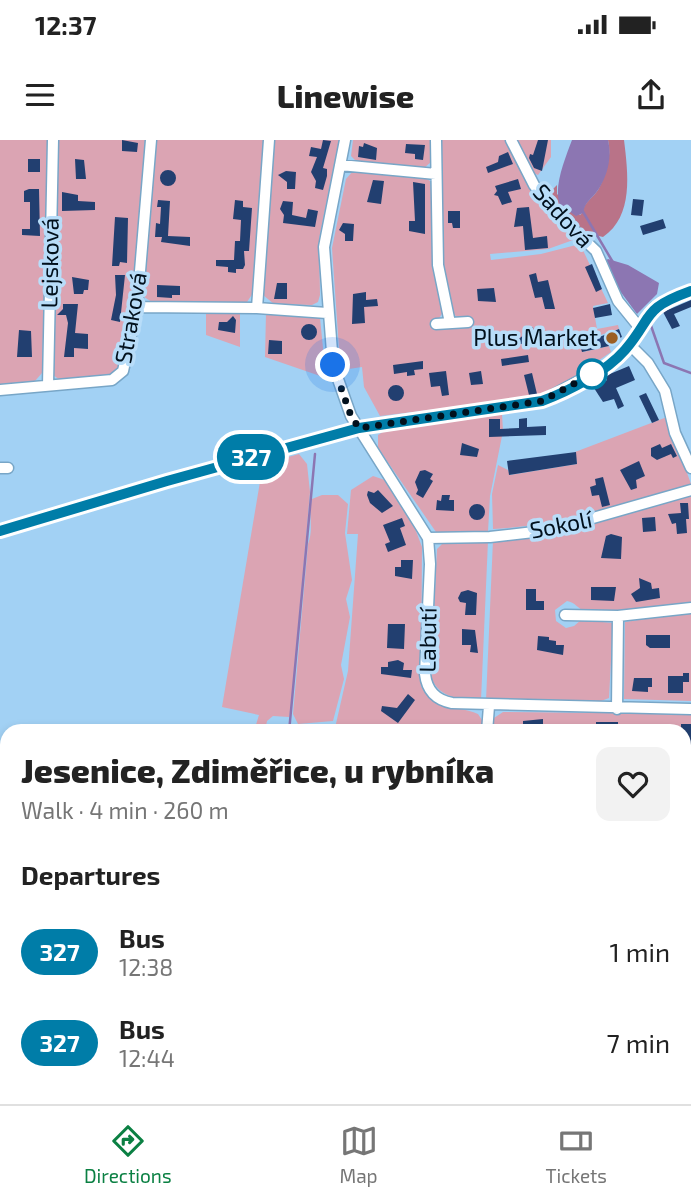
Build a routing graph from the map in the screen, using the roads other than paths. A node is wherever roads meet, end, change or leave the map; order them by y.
1 (53, 140) edge
2 (151, 140) edge
3 (269, 140) edge
4 (345, 140) edge
5 (436, 140) edge
6 (511, 140) edge
7 (340, 165) junction
8 (436, 174) junction
9 (691, 291) edge
10 (137, 307) junction
11 (257, 308) junction
12 (327, 313) junction
13 (468, 322) dead end
14 (450, 323) junction
15 (436, 324) dead end
16 (641, 324) junction
17 (629, 344) junction
18 (48, 386) junction
19 (0, 392) edge
20 (359, 428) junction
21 (691, 468) edge
22 (691, 490) edge
23 (0, 531) edge
24 (428, 538) junction
25 (691, 608) edge
26 (565, 615) dead end
27 (618, 615) junction
28 (489, 706) junction
29 (617, 709) junction
30 (691, 709) edge
31 (488, 724) edge

1 - 18 street, Lejsková
2 - 10 street, Straková
3 - 11 street
4 - 7 street, Labutí
5 - 8 street
6 - 16 street, Sadová
7 - 8 street
7 - 12 street, Labutí
8 - 14 street
9 - 16 street
10 - 11 street
10 - 18 street, Straková
11 - 12 street
12 - 20 street, Labutí
13 - 14 street
14 - 15 street
16 - 17 street
17 - 20 street
17 - 21 street
18 - 19 street, Straková
20 - 23 street
20 - 24 street, Labutí
22 - 24 street, Sokolí
24 - 28 street, Labutí
25 - 27 street
26 - 27 street
27 - 29 street
28 - 29 street, Labutí
28 - 31 street
29 - 30 street, Labutí

